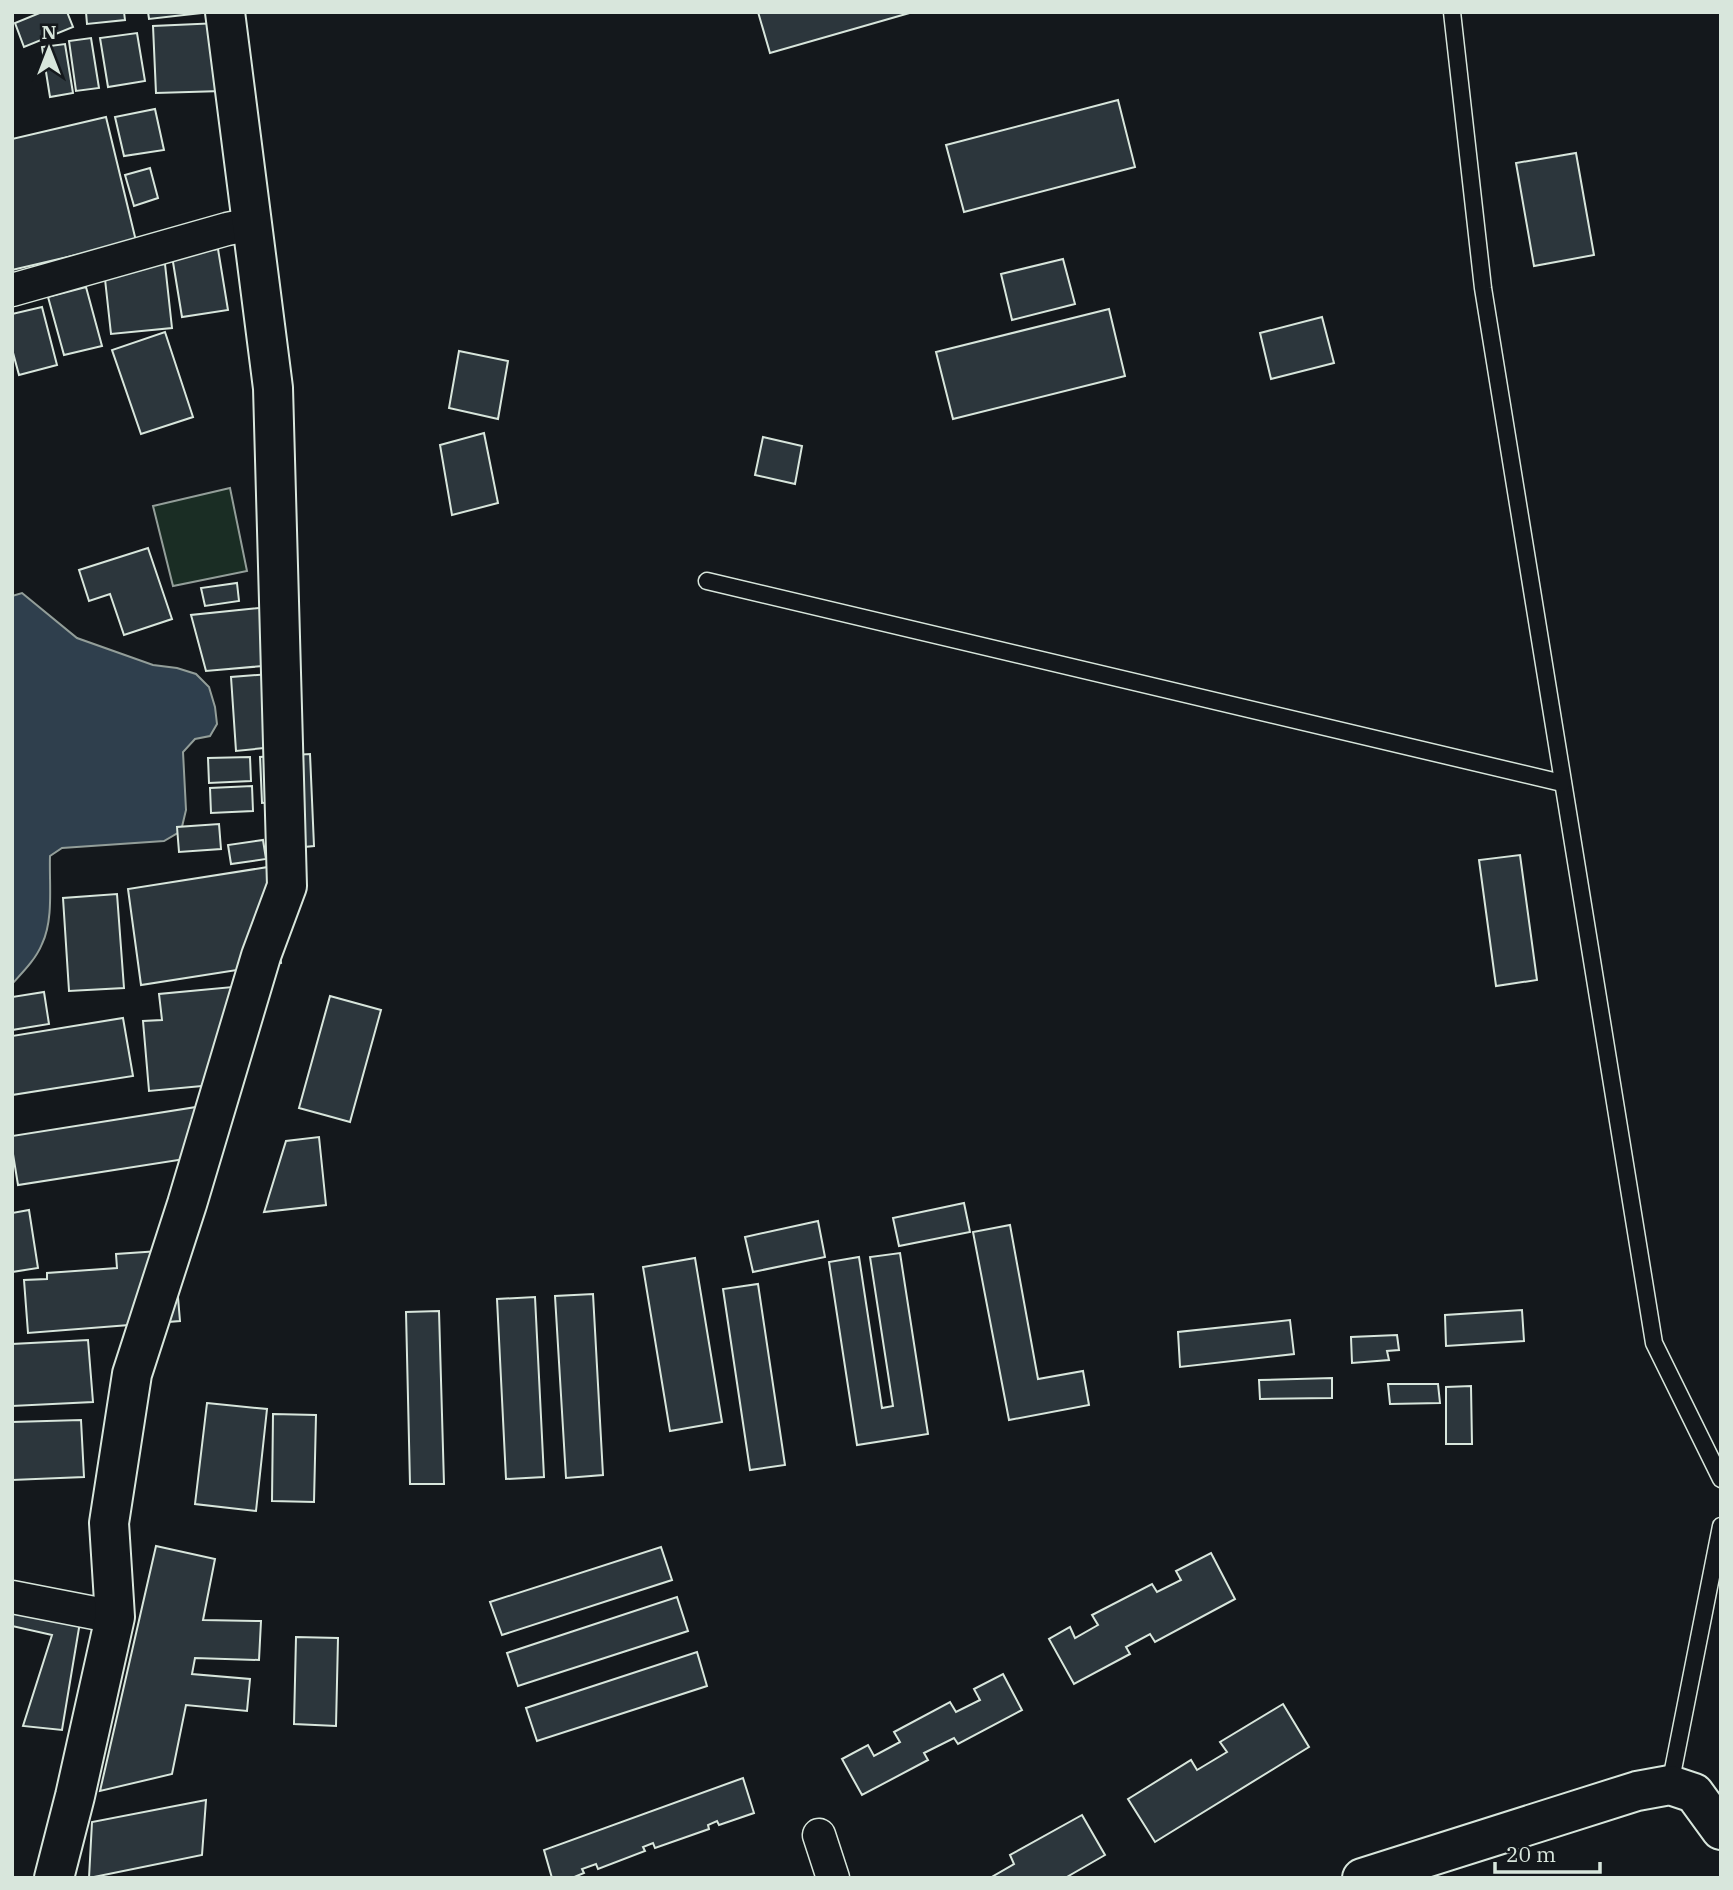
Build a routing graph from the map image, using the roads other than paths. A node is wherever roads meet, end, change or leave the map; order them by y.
1 (225, 12) edge
2 (1452, 12) edge
3 (252, 225) junction
4 (12, 290) edge
5 (707, 581) dead end
6 (1562, 783) junction
7 (1721, 1479) edge
8 (1721, 1526) edge
9 (12, 1597) edge
10 (115, 1617) junction
11 (1670, 1785) junction
12 (1721, 1830) edge
13 (819, 1835) dead end
14 (54, 1878) edge
15 (833, 1878) edge
16 (1362, 1878) edge

1 - 3 street
2 - 6 lane
3 - 4 street
3 - 10 street
5 - 6 lane
6 - 7 lane
8 - 11 lane
9 - 10 street
10 - 14 street
11 - 12 street
11 - 16 street
13 - 15 street

